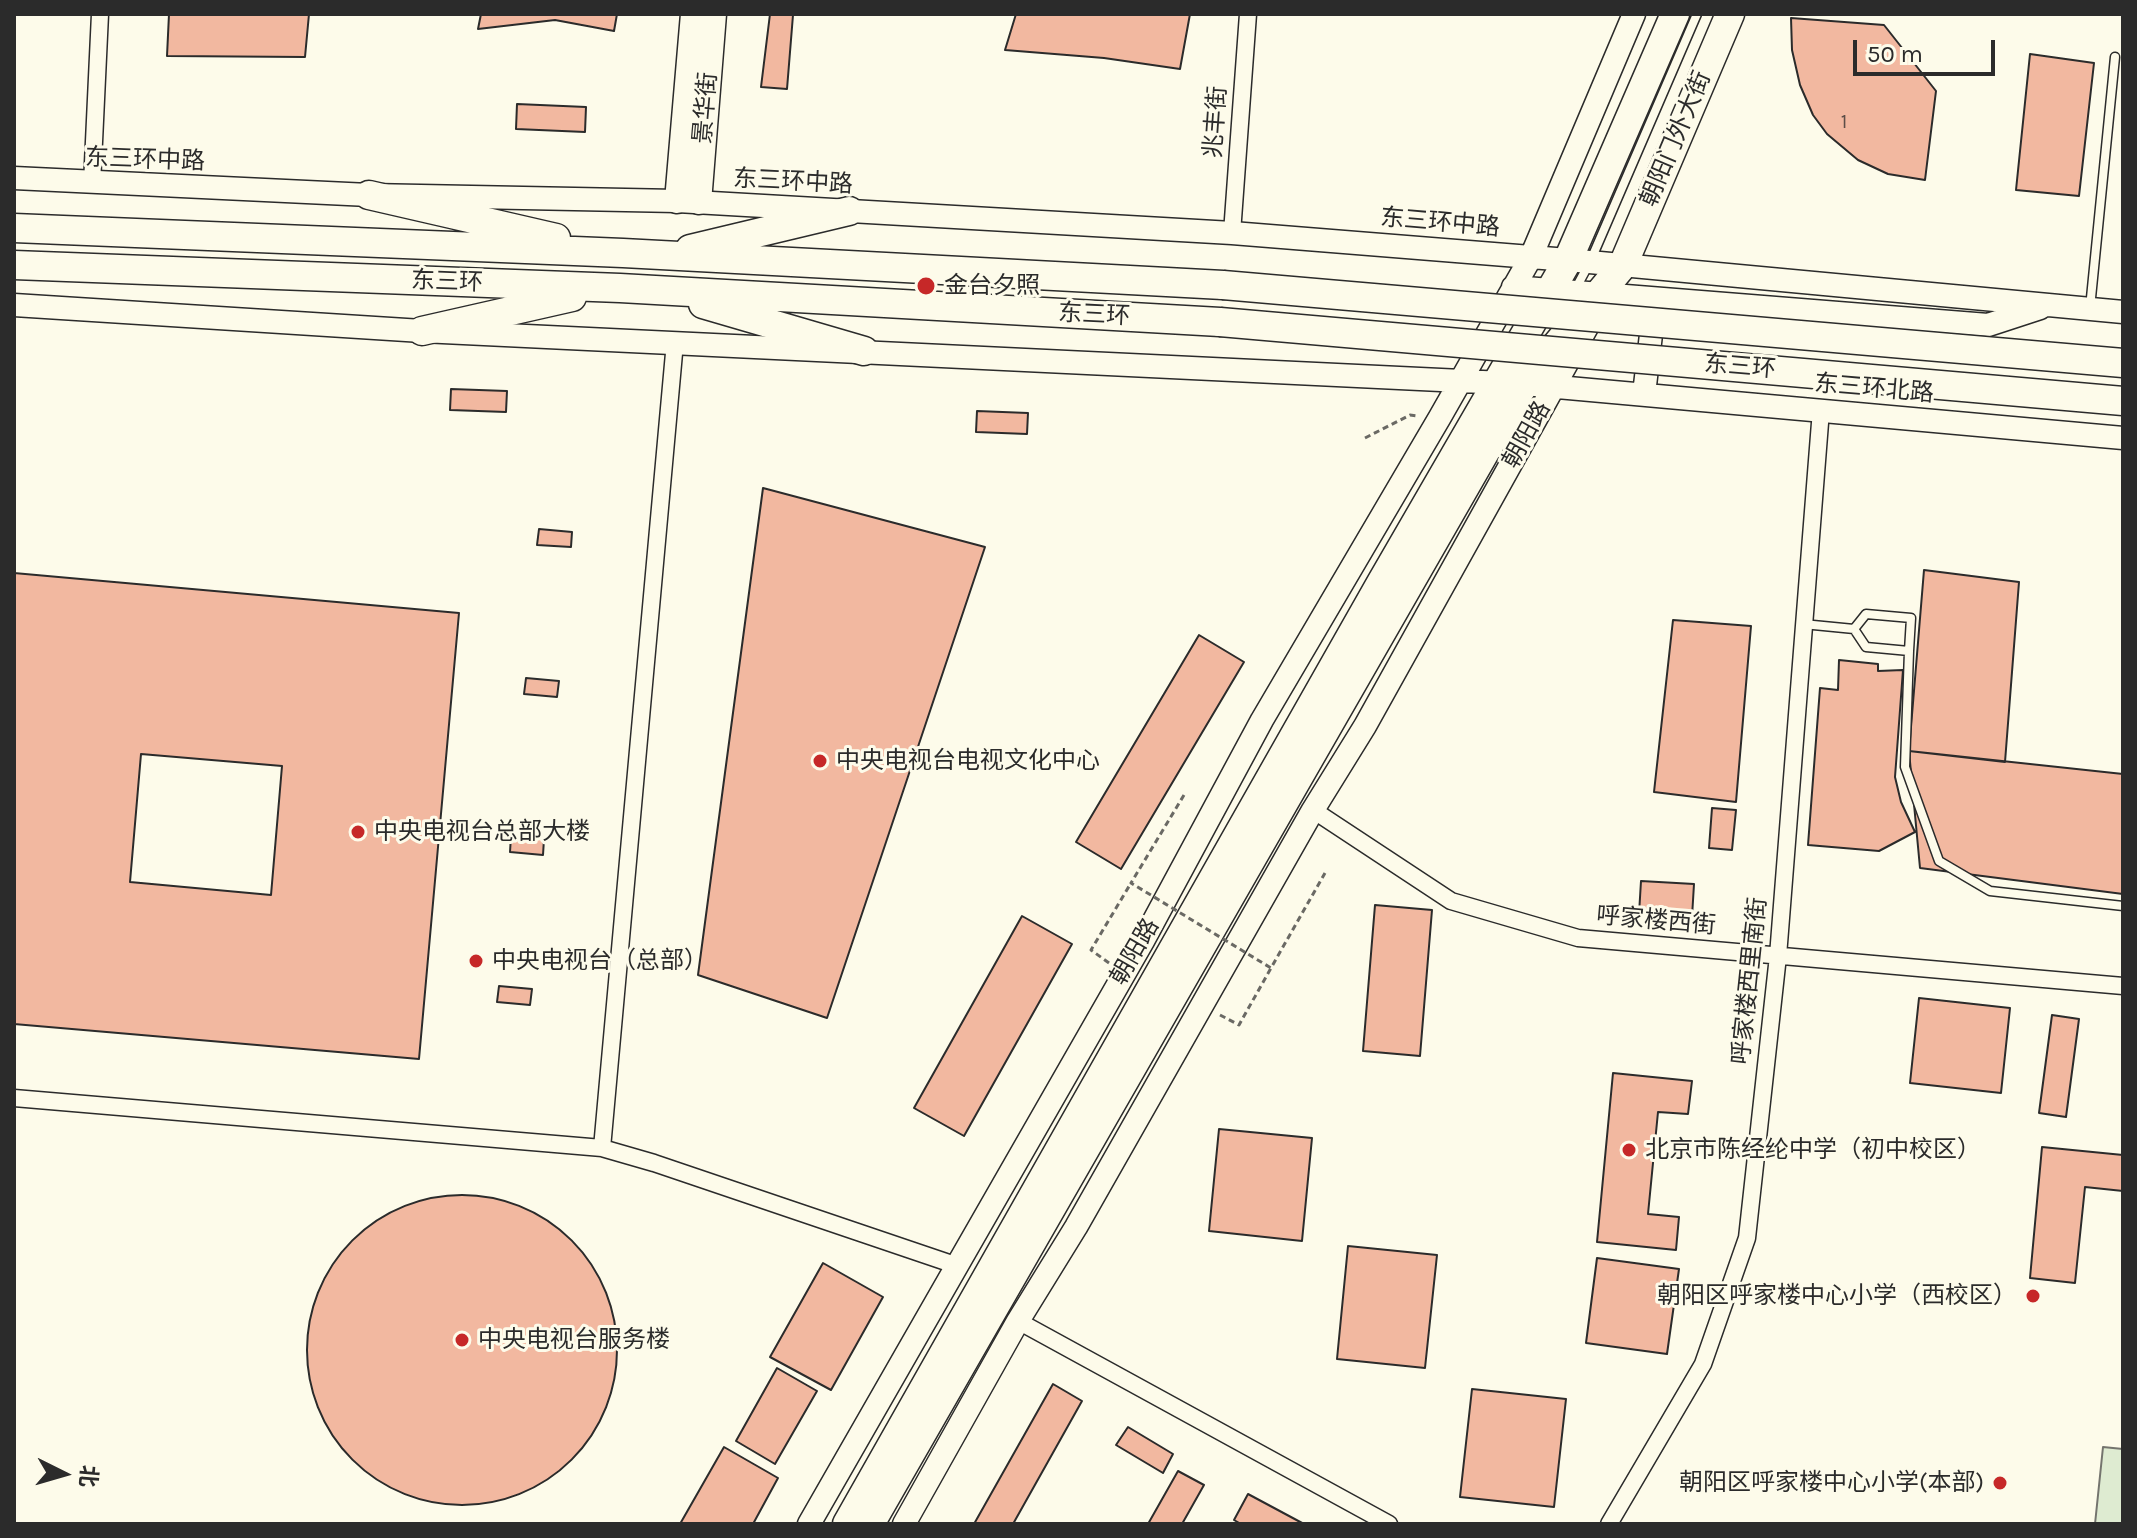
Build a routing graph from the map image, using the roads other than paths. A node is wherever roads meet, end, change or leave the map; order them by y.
1 (100, 14) edge
2 (693, 14) edge
3 (714, 14) edge
4 (1248, 14) edge
5 (1634, 14) edge
6 (1675, 14) edge
7 (1697, 14) edge
8 (1730, 14) edge
9 (2115, 57) dead end
10 (14, 178) edge
11 (92, 184) junction
12 (369, 195) junction
13 (688, 202) junction
14 (849, 211) junction
15 (14, 228) edge
16 (1232, 233) junction
17 (623, 253) junction
18 (660, 256) junction
19 (1531, 257) junction
20 (1579, 261) junction
21 (1623, 265) junction
22 (28, 267) edge
23 (1659, 268) junction
24 (1513, 287) junction
25 (620, 288) junction
26 (656, 290) junction
27 (1582, 293) junction
28 (1655, 298) junction
29 (14, 305) edge
30 (2050, 305) junction
31 (2090, 309) junction
32 (2123, 312) edge
33 (1559, 318) dead end
34 (422, 331) junction
35 (675, 342) junction
36 (1545, 344) dead end
37 (864, 351) junction
38 (2123, 363) edge
39 (1461, 380) junction
40 (1512, 383) junction
41 (1554, 386) junction
42 (1644, 394) junction
43 (2123, 401) edge
44 (1821, 410) junction
45 (2123, 438) edge
46 (1802, 624) junction
47 (1854, 629) junction
48 (1909, 651) junction
49 (1313, 810) junction
50 (2123, 906) edge
51 (1778, 956) junction
52 (2123, 986) edge
53 (14, 1098) edge
54 (602, 1148) junction
55 (955, 1265) junction
56 (1018, 1321) junction
57 (809, 1524) edge
58 (847, 1524) edge
59 (870, 1524) edge
60 (904, 1524) edge
61 (1389, 1524) edge
62 (1609, 1524) edge

1 - 11 street
2 - 13 main road, 景华街
3 - 13 main road, 景华街
4 - 16 street, 兆丰街
5 - 19 street
6 - 20 highway, 朝阳门外大街
7 - 20 lane
8 - 21 highway, 朝阳门外大街
9 - 31 lane
10 - 11 street, 东三环中路
11 - 12 street, 东三环中路
12 - 13 street, 东三环中路
12 - 17 highway
13 - 14 street, 东三环中路
14 - 16 street, 东三环中路
14 - 18 highway
15 - 17 highway, 东三环
16 - 19 street, 东三环中路
17 - 18 highway, 东三环
18 - 38 highway, 东三环, bridge
19 - 20 street, 东三环中路
19 - 24 street, 朝阳路
20 - 21 street, 东三环中路
20 - 27 highway, 朝阳门外大街
21 - 23 street
21 - 27 highway, 朝阳门外大街
22 - 25 highway, 东三环
23 - 28 street
23 - 30 street
24 - 27 street
24 - 39 street, 朝阳路
25 - 26 highway, 东三环
25 - 34 highway
26 - 37 highway
26 - 43 highway, 东三环, bridge
27 - 28 street
27 - 33 lane
27 - 40 highway
27 - 40 highway
27 - 41 street, 朝阳路
28 - 30 street
28 - 42 street
29 - 34 street
30 - 31 street
31 - 32 street
34 - 35 street
35 - 37 street
35 - 54 street
36 - 40 lane
37 - 39 street
39 - 40 street, 东三环北路
39 - 55 street, 朝阳路
40 - 41 street, 东三环北路
40 - 58 highway, 朝阳路
40 - 59 highway, 朝阳路
41 - 42 street, 东三环北路
41 - 49 street, 朝阳路
42 - 44 street, 东三环北路
44 - 45 street, 东三环北路
44 - 46 street, 呼家楼西里南街
46 - 47 lane
46 - 51 street, 呼家楼西里南街
47 - 48 lane
47 - 48 lane
48 - 50 lane
49 - 51 street, 呼家楼西街
49 - 56 street, 朝阳路
51 - 52 street, 呼家楼西街
51 - 62 street, 呼家楼西里南街
53 - 54 street
54 - 55 street
55 - 57 street, 朝阳路
56 - 60 street, 朝阳路
56 - 61 street

